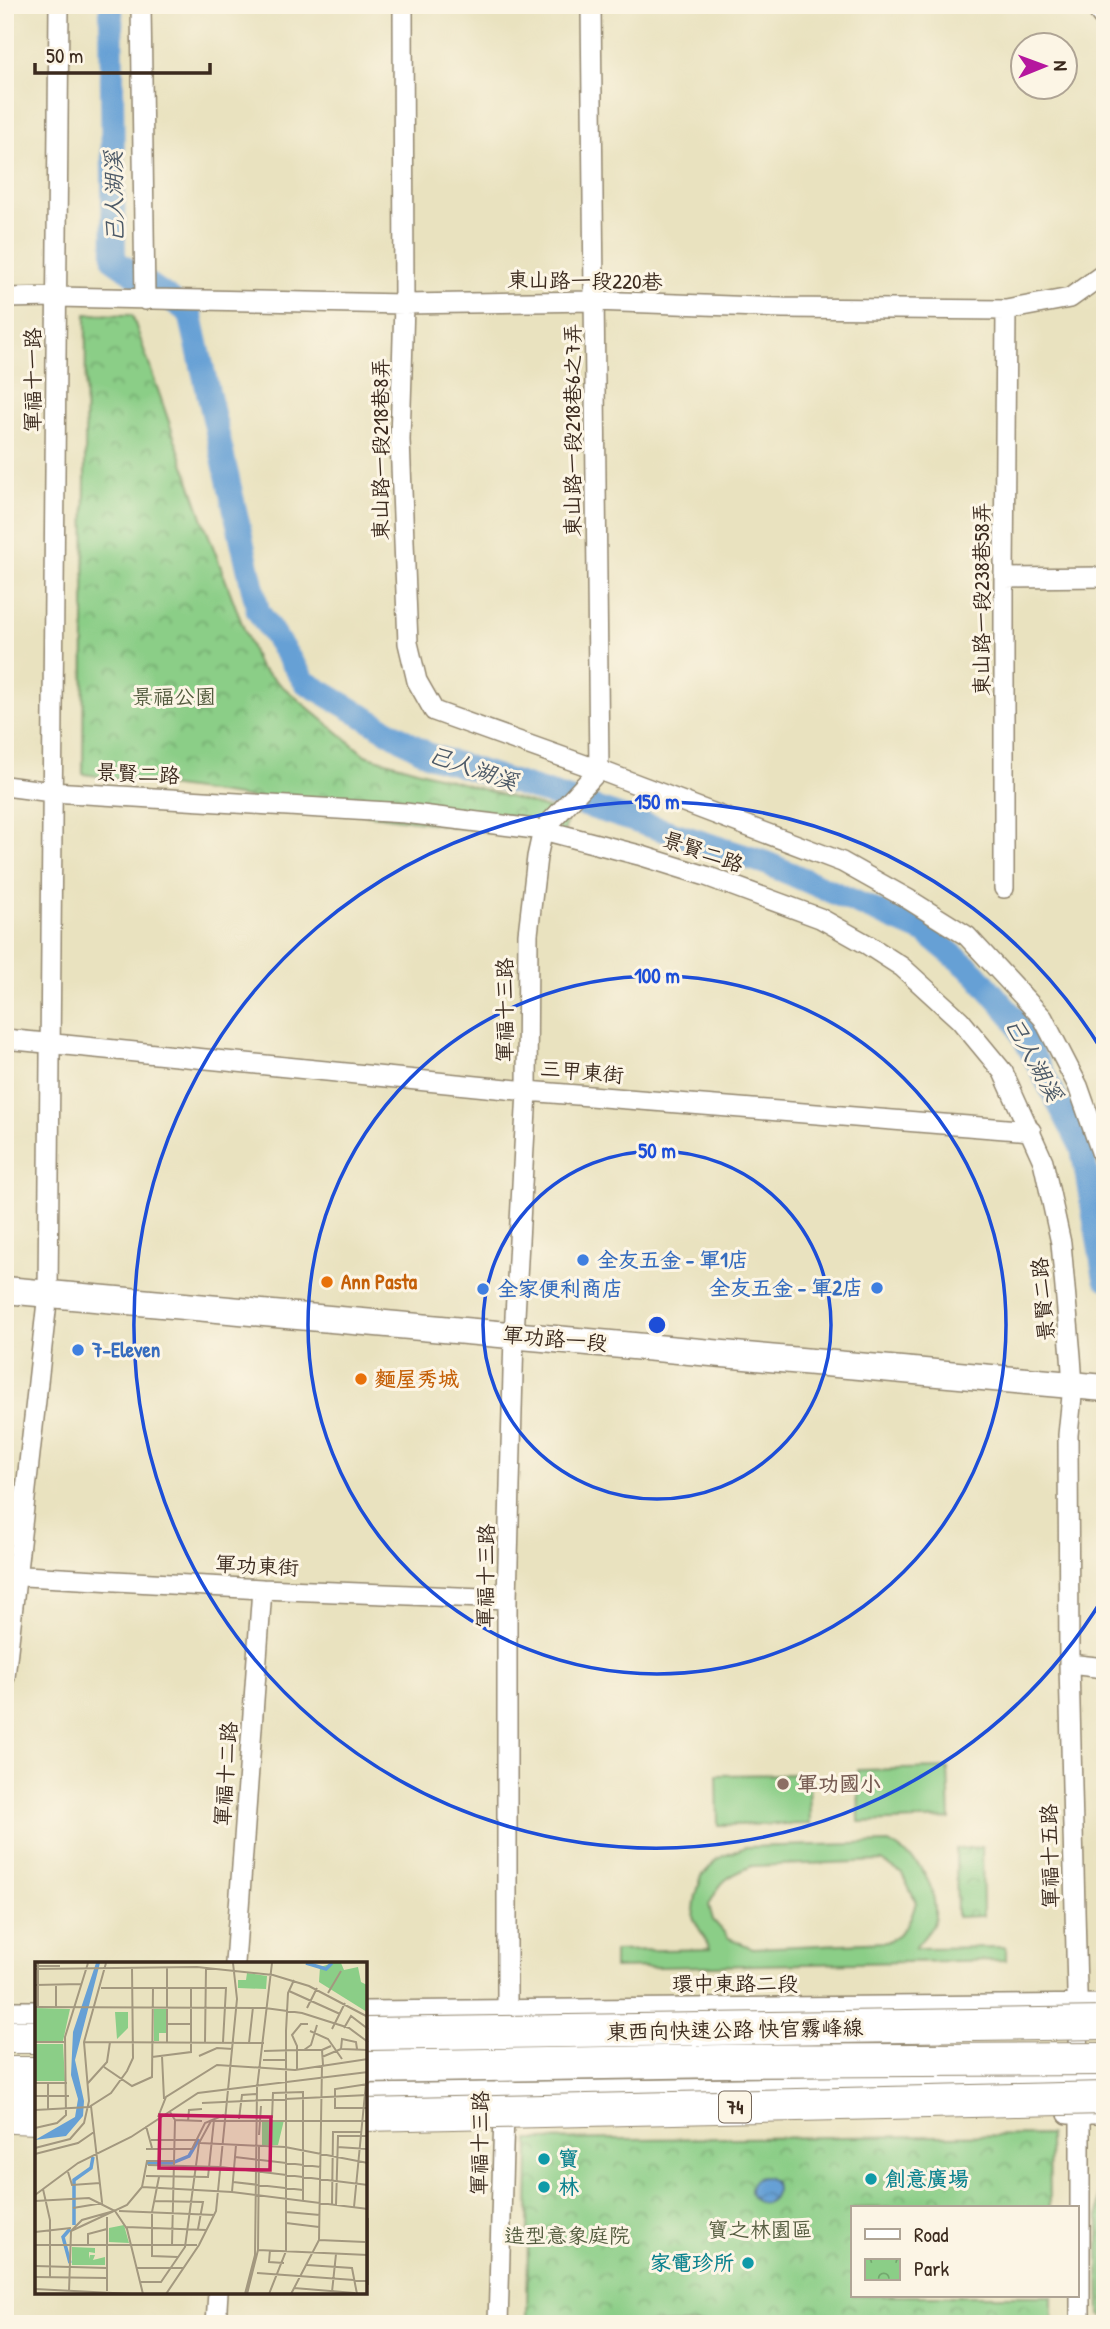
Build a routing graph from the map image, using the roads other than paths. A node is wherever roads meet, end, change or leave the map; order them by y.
1 (59, 5) edge
2 (141, 5) edge
3 (404, 5) edge
4 (591, 5) edge
5 (1098, 5) edge
6 (1105, 14) edge
7 (1105, 273) edge
8 (56, 297) junction
9 (5, 298) edge
10 (145, 300) junction
11 (594, 302) junction
12 (404, 304) junction
13 (1006, 310) junction
14 (1105, 577) edge
15 (1004, 578) junction
16 (598, 770) junction
17 (5, 786) edge
18 (52, 792) junction
19 (544, 830) junction
20 (1004, 888) dead end
21 (5, 1039) edge
22 (52, 1043) junction
23 (527, 1091) junction
24 (1031, 1131) junction
25 (1105, 1163) edge
26 (5, 1290) edge
27 (48, 1293) junction
28 (514, 1335) junction
29 (1073, 1387) junction
30 (1105, 1388) edge
31 (11, 1575) edge
32 (262, 1589) junction
33 (507, 1599) junction
34 (1069, 1664) junction
35 (1105, 1668) edge
36 (5, 1677) edge
37 (235, 1962) edge
38 (1105, 2004) edge
39 (1077, 2005) junction
40 (507, 2009) junction
41 (5, 2011) edge
42 (35, 2011) edge
43 (368, 2011) edge
44 (1105, 2023) edge
45 (368, 2034) edge
46 (5, 2037) edge
47 (35, 2037) edge
48 (1105, 2059) edge
49 (368, 2067) edge
50 (5, 2073) edge
51 (35, 2073) edge
52 (1105, 2082) edge
53 (722, 2089) junction
54 (504, 2093) junction
55 (368, 2094) edge
56 (5, 2096) edge
57 (35, 2096) edge
58 (1088, 2098) edge
59 (5, 2112) edge
60 (1105, 2114) edge
61 (368, 2115) edge
62 (35, 2118) edge
63 (218, 2294) edge
64 (216, 2324) edge
65 (498, 2324) edge
66 (1080, 2324) edge

1 - 8 street, 軍福十一路
2 - 10 street
3 - 12 street, 東山路一段218巷8弄
4 - 11 street, 東山路一段218巷6之7弄
5 - 6 main road
7 - 13 street, 東山路一段220巷
8 - 9 street, 東山路一段220巷
8 - 10 street, 東山路一段220巷
8 - 18 street, 軍福十一路
10 - 12 street, 東山路一段220巷
11 - 12 street, 東山路一段220巷
11 - 13 street, 東山路一段220巷
11 - 16 street, 東山路一段218巷6之7弄
12 - 16 street, 東山路一段218巷8弄
13 - 15 street, 東山路一段238巷58弄
14 - 15 street
15 - 20 street, 東山路一段238巷58弄
16 - 19 street
16 - 25 street, 東山路一段218巷8弄
17 - 18 street, 景賢二路
18 - 19 street, 景賢二路
18 - 22 street, 軍福十一路
19 - 23 street, 軍福十三路
19 - 24 street, 景賢二路
21 - 22 street, 三甲東街
22 - 23 street, 三甲東街
22 - 27 street, 軍福十一路
23 - 24 street, 三甲東街
23 - 28 street, 軍福十三路
24 - 29 street, 景賢二路
26 - 27 main road, 軍功路一段
27 - 28 main road, 軍功路一段
27 - 31 street, 軍福十一路
28 - 29 main road, 軍功路一段
28 - 33 street, 軍福十三路
29 - 30 main road, 軍功路一段
29 - 34 street, 軍福十五路
31 - 32 street, 軍功東街
31 - 36 street, 軍福十一路
32 - 33 street, 軍功東街
32 - 37 street, 軍福十二路
33 - 40 street, 軍福十三路
34 - 35 street
34 - 39 street, 軍福十五路
38 - 39 street, 環中東路二段
39 - 40 street, 環中東路二段
39 - 58 street, 軍福十五路
40 - 43 street, 環中東路二段
40 - 54 street, 軍福十三路
41 - 42 street
44 - 45 highway, 東西向快速公路 快官霧峰線, bridge
46 - 47 highway
48 - 49 highway, 東西向快速公路 快官霧峰線 / 74, bridge
50 - 51 highway
52 - 58 street
53 - 54 street
53 - 58 street
53 - 58 street
54 - 55 street
54 - 65 street, 軍福十三路
56 - 57 street
58 - 60 street
58 - 61 highway, 74, bridge
58 - 66 street, 軍福十五路
59 - 62 highway
63 - 64 street

